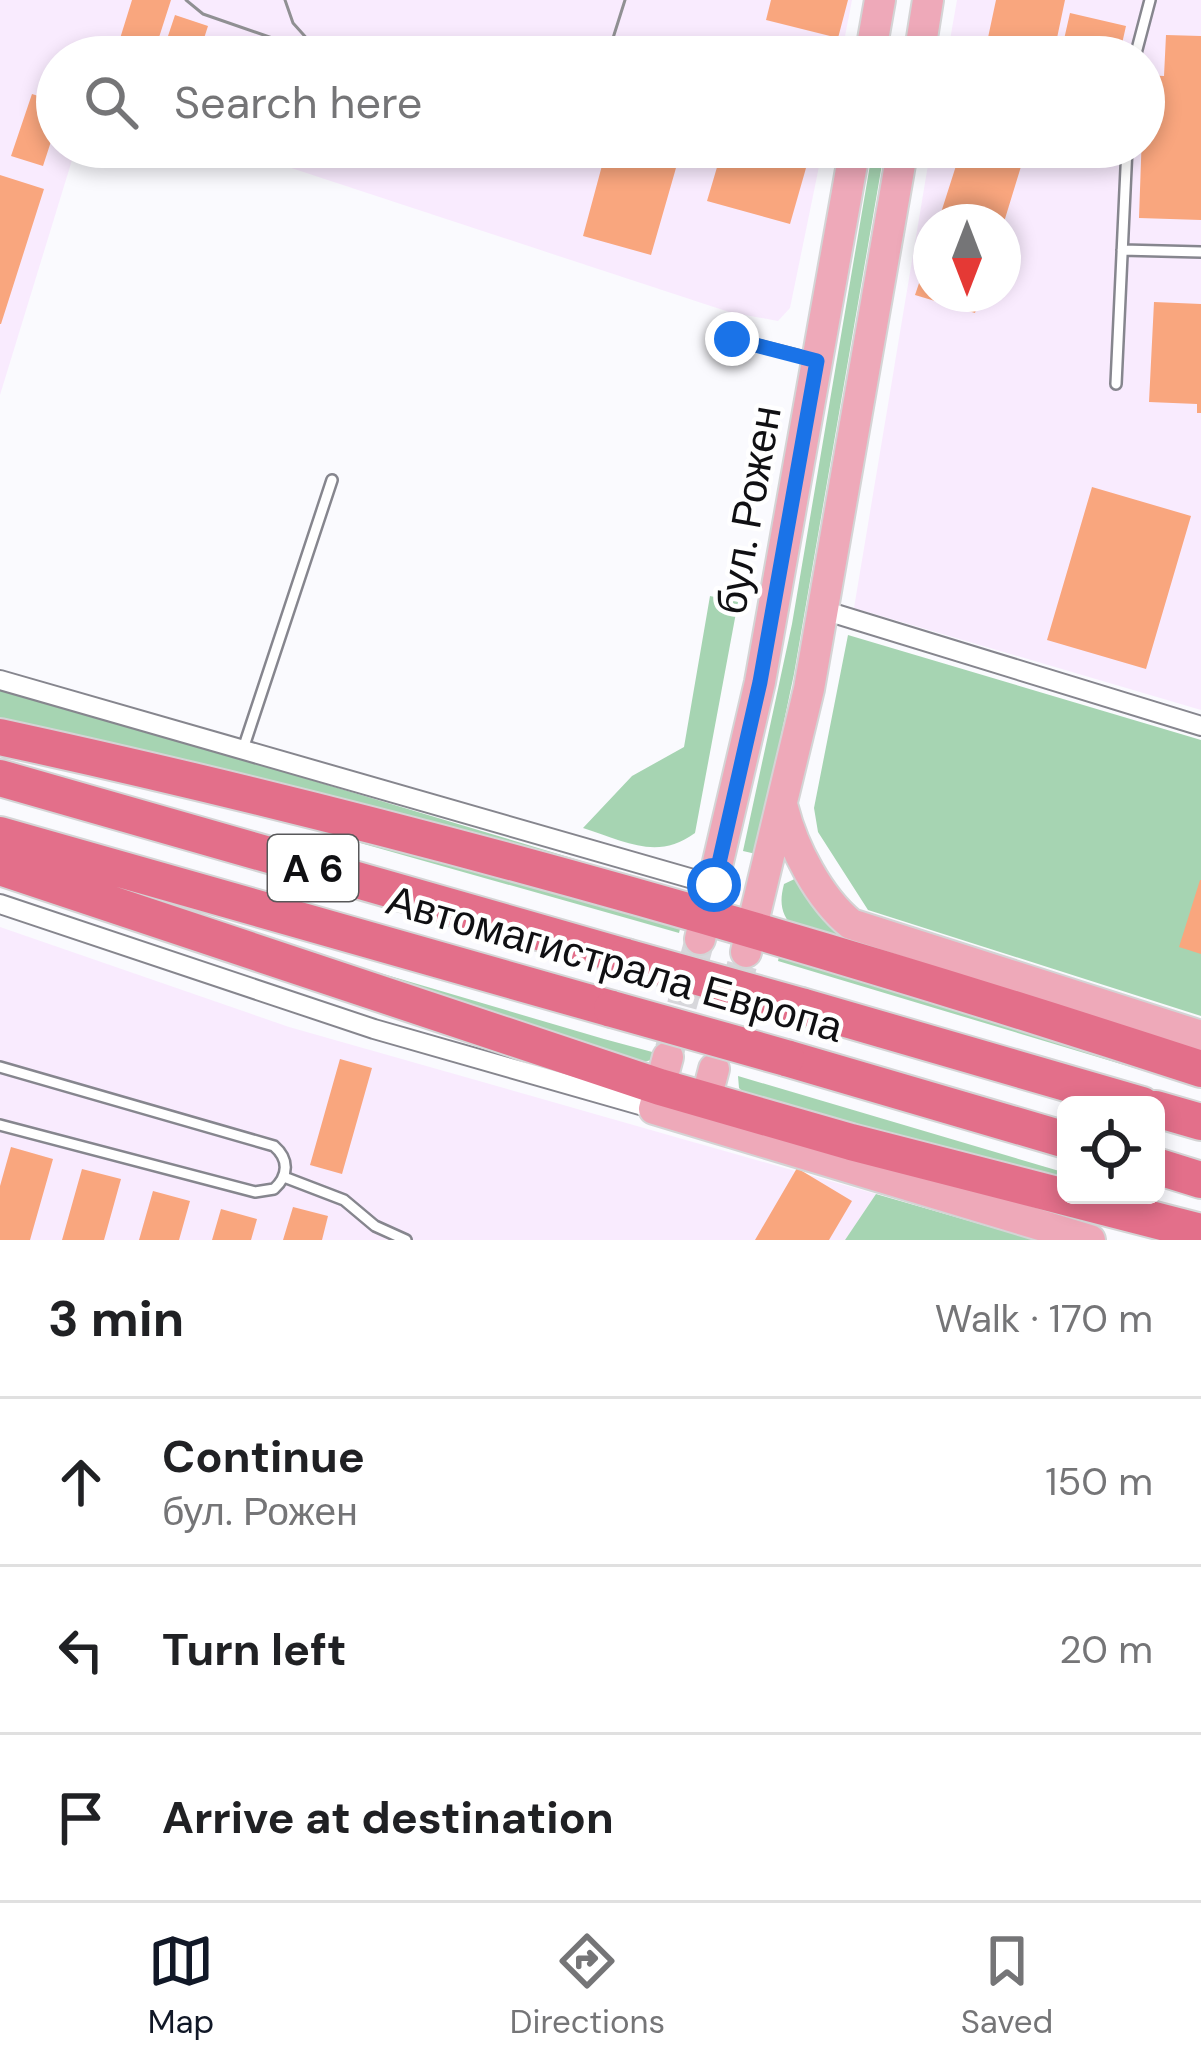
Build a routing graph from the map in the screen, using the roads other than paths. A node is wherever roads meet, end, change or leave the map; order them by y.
1 (880, 0) edge
2 (928, 0) edge
3 (1150, 0) edge
4 (874, 36) edge
5 (922, 36) edge
6 (1141, 36) edge
7 (851, 168) edge
8 (899, 168) edge
9 (1126, 168) edge
10 (1121, 250) junction
11 (1201, 252) edge
12 (732, 339) dead end
13 (817, 361) junction
14 (1116, 384) dead end
15 (332, 480) dead end
16 (823, 610) junction
17 (0, 680) edge
18 (1201, 726) edge
19 (0, 737) edge
20 (243, 749) junction
21 (0, 778) edge
22 (783, 806) junction
23 (0, 835) edge
24 (0, 867) edge
25 (0, 904) edge
26 (707, 914) junction
27 (753, 927) junction
28 (1201, 1036) edge
29 (0, 1066) edge
30 (1201, 1069) edge
31 (661, 1084) junction
32 (1111, 1096) edge
33 (706, 1097) junction
34 (1165, 1112) edge
35 (1201, 1122) edge
36 (0, 1125) edge
37 (1057, 1137) edge
38 (1165, 1169) edge
39 (284, 1178) junction
40 (1201, 1180) edge
41 (1201, 1232) edge
42 (406, 1240) edge
43 (1090, 1240) edge

1 - 4 main road
2 - 5 main road
3 - 6 lane
7 - 13 main road, бул. Рожен
8 - 16 main road
9 - 10 lane
10 - 11 lane
10 - 14 lane
12 - 13 lane
13 - 26 main road, бул. Рожен
15 - 20 lane
16 - 18 street
16 - 22 main road
17 - 20 street
19 - 26 highway
20 - 26 street
21 - 32 highway, Автомагистрала Европа / A 6, bridge
22 - 27 main road
22 - 28 main road
23 - 37 highway, Автомагистрала Европа / A 6, bridge
24 - 31 highway
25 - 31 street
26 - 27 highway
27 - 30 highway
29 - 39 lane
31 - 33 highway
33 - 41 highway
33 - 43 main road
34 - 35 highway
36 - 39 lane
38 - 40 highway
39 - 42 lane

